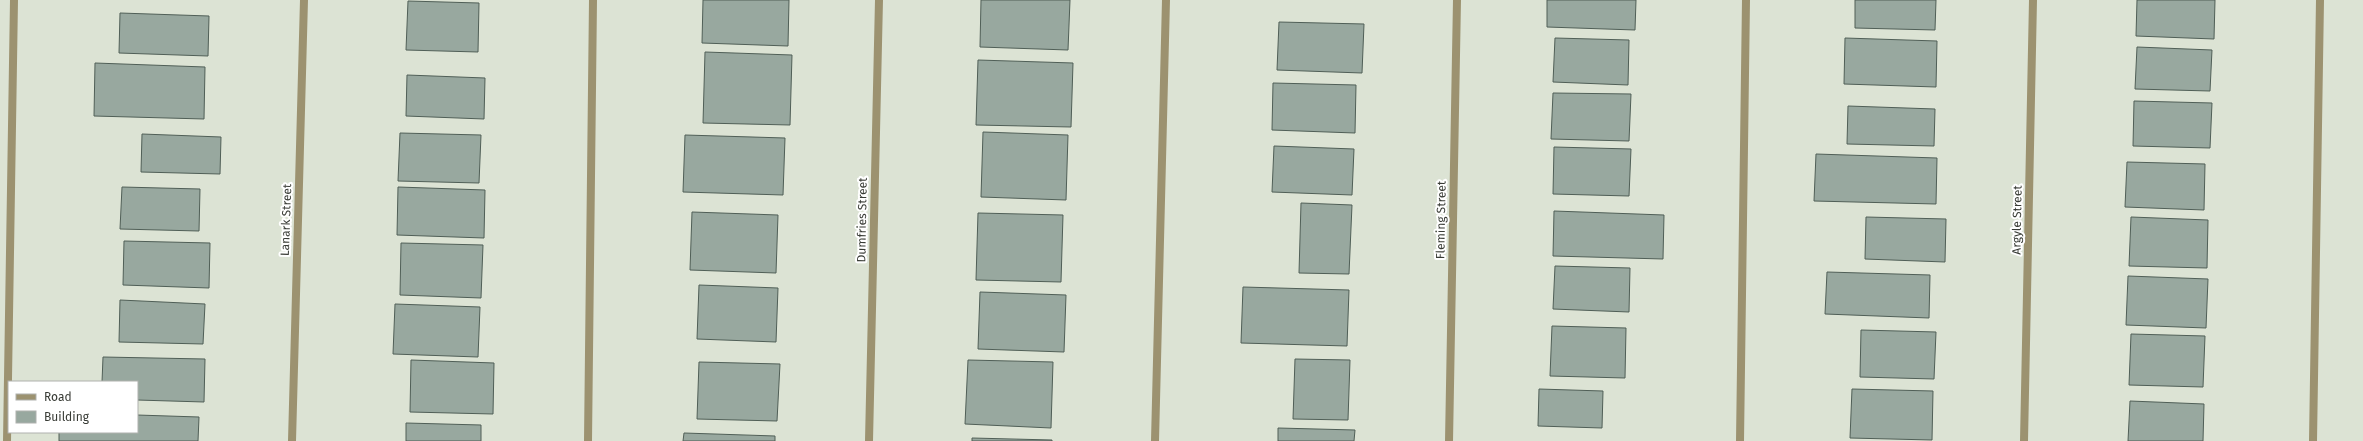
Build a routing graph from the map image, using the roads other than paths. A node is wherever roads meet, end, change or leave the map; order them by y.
1 (14, 0) edge
2 (304, 0) edge
3 (593, 0) edge
4 (879, 0) edge
5 (1166, 0) edge
6 (1457, 0) edge
7 (1746, 0) edge
8 (2034, 0) edge
9 (2320, 0) edge
10 (7, 441) edge
11 (292, 441) edge
12 (588, 441) edge
13 (870, 441) edge
14 (1155, 441) edge
15 (1449, 441) edge
16 (1740, 441) edge
17 (2024, 441) edge
18 (2313, 441) edge

1 - 10 street
2 - 11 street, Lanark Street
3 - 12 street
4 - 13 street, Dumfries Street
5 - 14 street
6 - 15 street, Fleming Street
7 - 16 street
8 - 17 street, Argyle Street
9 - 18 street

